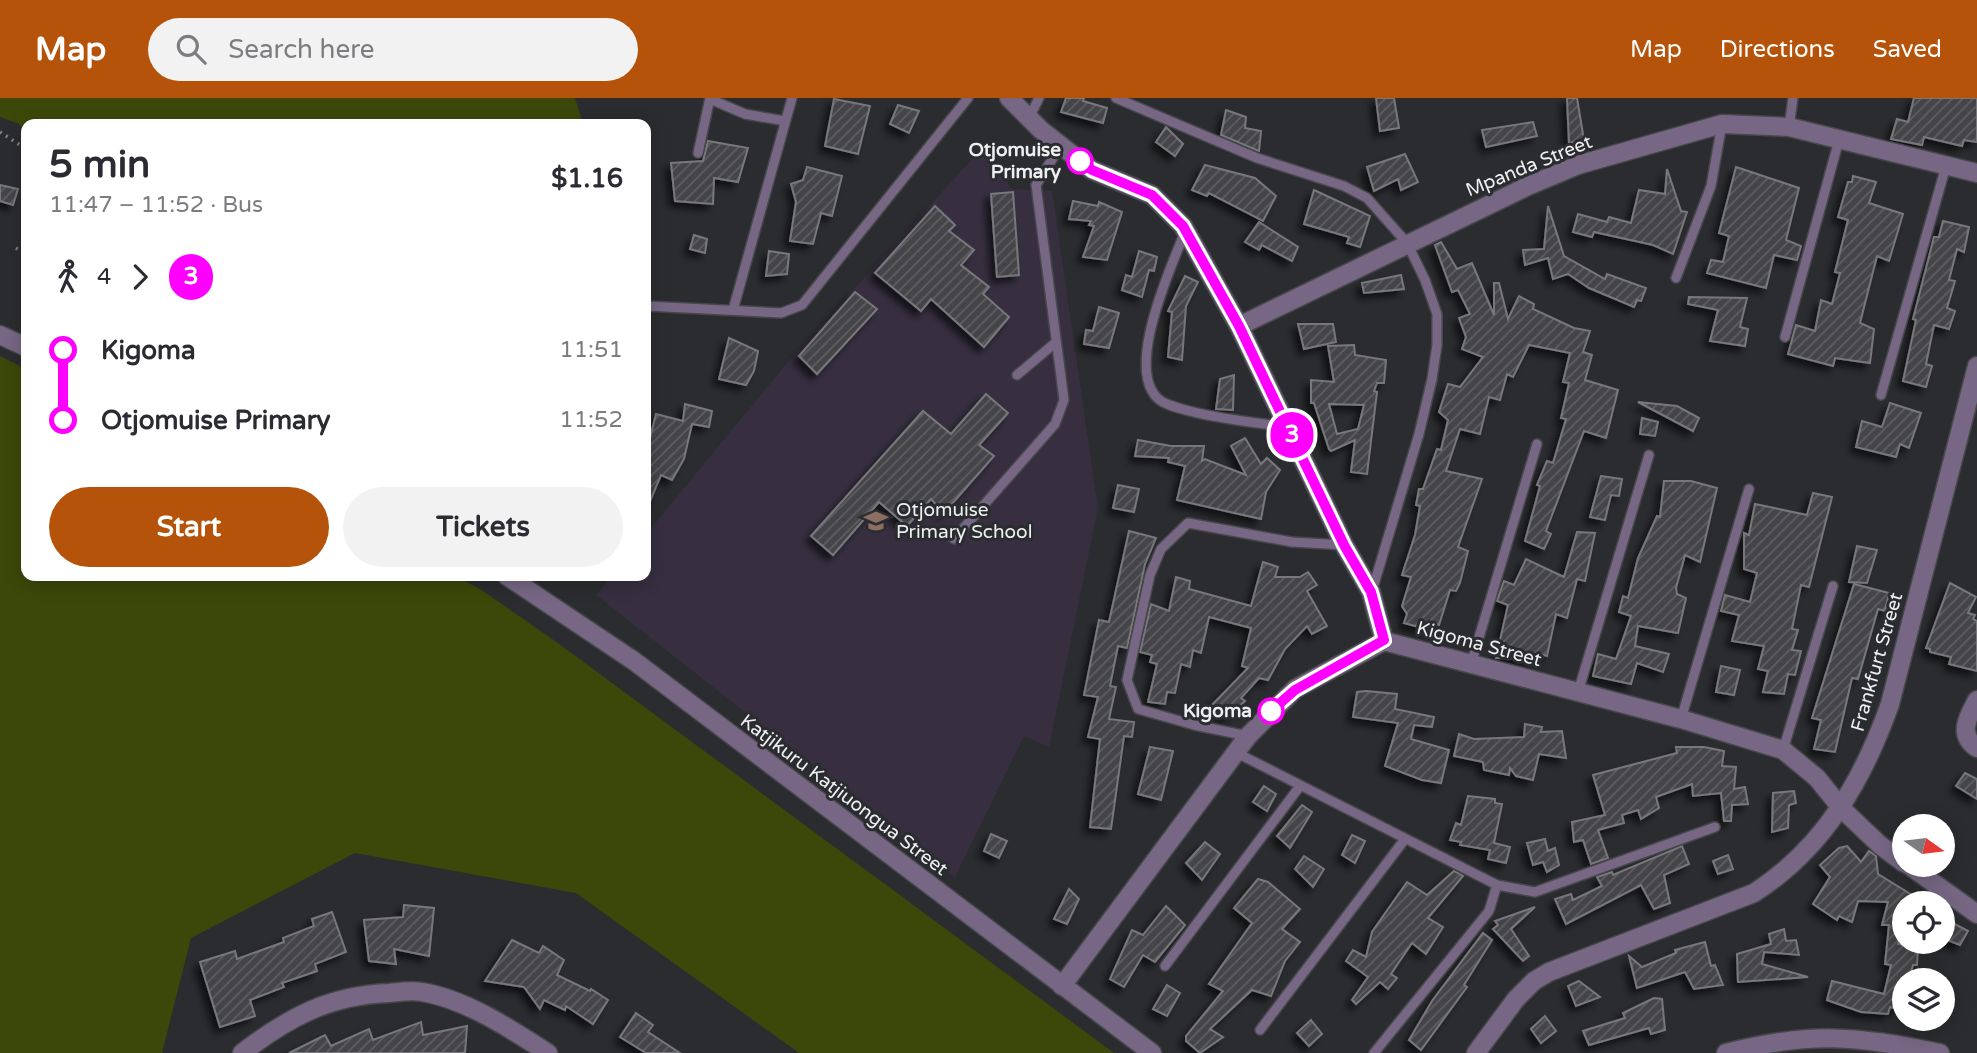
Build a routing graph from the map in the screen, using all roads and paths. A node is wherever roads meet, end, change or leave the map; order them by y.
1 (710, 98) edge
2 (792, 98) edge
3 (968, 98) edge
4 (1009, 98) edge
5 (1039, 98) edge
6 (1116, 98) edge
7 (1793, 98) edge
8 (1030, 118) junction
9 (785, 121) junction
10 (1722, 124) junction
11 (1788, 127) junction
12 (0, 132) edge
13 (1839, 140) junction
14 (21, 143) edge
15 (1061, 145) junction
16 (698, 153) dead end
17 (1946, 166) junction
18 (1977, 173) edge
19 (1186, 230) junction
20 (1407, 243) junction
21 (16, 248) dead end
22 (21, 252) edge
23 (1676, 278) dead end
24 (651, 306) edge
25 (733, 310) junction
26 (1239, 326) junction
27 (0, 335) edge
28 (1785, 337) dead end
29 (1055, 343) junction
30 (21, 345) edge
31 (1977, 366) edge
32 (1017, 375) dead end
33 (1881, 395) dead end
34 (1288, 427) junction
35 (1537, 444) dead end
36 (1649, 455) dead end
37 (1749, 489) dead end
38 (954, 540) dead end
39 (1344, 545) junction
40 (514, 581) edge
41 (1833, 586) dead end
42 (1371, 592) junction
43 (1384, 640) junction
44 (1471, 664) junction
45 (1578, 692) junction
46 (1977, 699) edge
47 (1681, 719) junction
48 (1248, 736) junction
49 (1977, 747) edge
50 (1783, 750) junction
51 (1235, 752) junction
52 (1300, 786) junction
53 (1842, 808) junction
54 (1715, 827) dead end
55 (1405, 839) junction
56 (1892, 852) edge
57 (1924, 877) edge
58 (1497, 885) junction
59 (1977, 914) edge
60 (1165, 966) dead end
61 (1062, 986) junction
62 (1260, 1030) dead end
63 (242, 1053) edge
64 (548, 1053) edge
65 (1152, 1053) edge
66 (1374, 1053) edge
67 (1476, 1053) edge
68 (1726, 1053) edge
69 (1940, 1053) edge

1 - 9 lane
1 - 16 lane
2 - 9 lane
3 - 25 lane
4 - 8 street
5 - 8 lane
6 - 20 lane
7 - 11 lane
8 - 15 street
9 - 25 lane
10 - 11 street, Mpanda Street
10 - 20 street, Mpanda Street
10 - 23 lane
11 - 13 street, Mpanda Street
12 - 14 path
13 - 17 street, Mpanda Street
13 - 28 lane
15 - 19 street
15 - 29 lane
17 - 18 street, Mpanda Street
17 - 33 lane
19 - 26 street
19 - 34 lane
20 - 26 street, Mpanda Street
20 - 42 lane
21 - 22 path
24 - 25 lane
26 - 34 street
27 - 30 street
29 - 32 lane
29 - 38 lane
31 - 53 street, Frankfurt Street
34 - 39 street
35 - 44 lane
36 - 45 lane
37 - 47 lane
39 - 42 street
39 - 48 lane
40 - 61 street, Katjikuru Katjiuongua Street
41 - 50 lane
42 - 43 street
43 - 44 street, Kigoma Street
43 - 48 street
44 - 45 street, Kigoma Street
45 - 47 street, Kigoma Street
46 - 49 street
47 - 50 street, Kigoma Street
48 - 51 street
50 - 53 street, Kigoma Street
51 - 52 lane
51 - 61 street
52 - 55 lane
52 - 60 lane
53 - 56 street, Kigoma Street
53 - 67 street, Frankfurt Street
54 - 58 lane
55 - 58 lane
55 - 62 lane
57 - 59 street, Kigoma Street
58 - 66 lane
61 - 65 street, Katjikuru Katjiuongua Street
63 - 64 street
68 - 69 street

